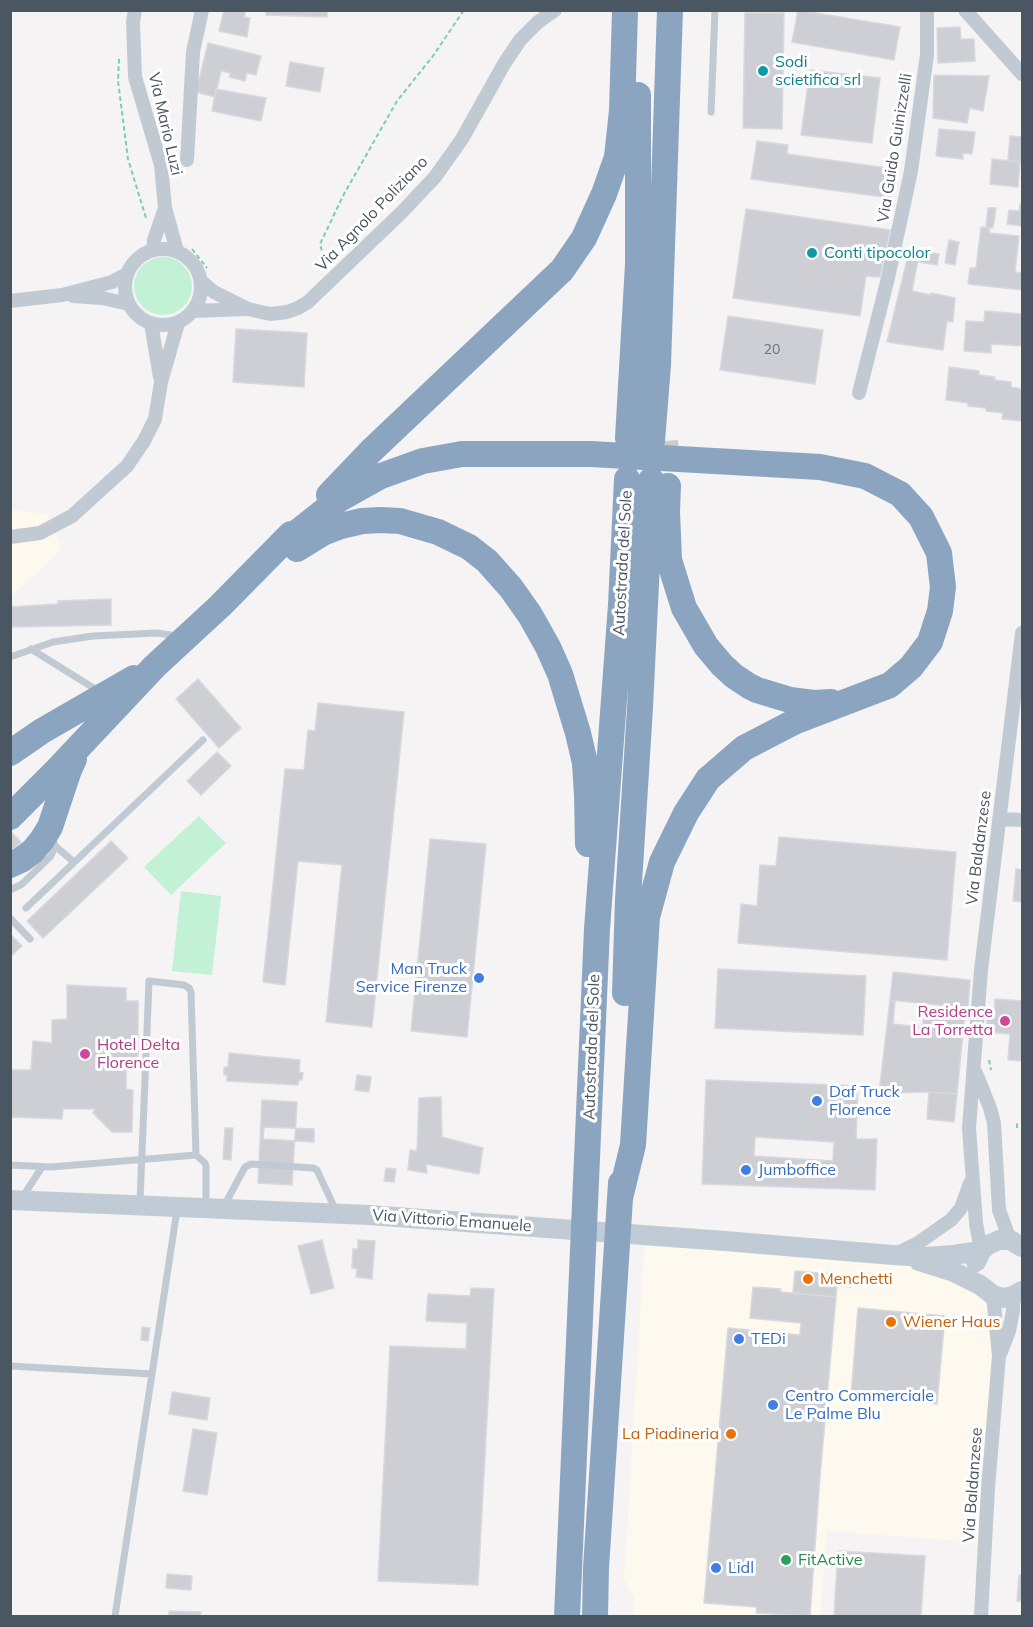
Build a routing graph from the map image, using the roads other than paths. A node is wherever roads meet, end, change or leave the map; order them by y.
1 (135, 10) edge
2 (202, 10) edge
3 (555, 10) edge
4 (670, 10) edge
5 (715, 10) edge
6 (927, 10) edge
7 (965, 10) edge
8 (625, 11) edge
9 (639, 11) edge
10 (1023, 74) edge
11 (711, 112) dead end
12 (187, 160) dead end
13 (165, 208) junction
14 (153, 250) junction
15 (177, 251) junction
16 (127, 274) junction
17 (206, 278) junction
18 (62, 295) junction
19 (10, 301) edge
20 (129, 304) junction
21 (249, 309) junction
22 (193, 311) junction
23 (178, 322) junction
24 (151, 323) junction
25 (161, 382) junction
26 (859, 393) dead end
27 (649, 480) junction
28 (10, 537) edge
29 (280, 546) junction
30 (220, 606) junction
31 (1023, 633) edge
32 (186, 637) junction
33 (31, 649) junction
34 (10, 657) edge
35 (155, 666) junction
36 (104, 694) junction
37 (852, 700) junction
38 (203, 740) dead end
39 (80, 746) junction
40 (10, 753) edge
41 (10, 817) edge
42 (999, 819) junction
43 (1023, 820) edge
44 (53, 836) junction
45 (74, 862) junction
46 (10, 865) edge
47 (10, 890) edge
48 (26, 908) dead end
49 (10, 918) edge
50 (597, 929) junction
51 (30, 939) dead end
52 (975, 1068) junction
53 (196, 1155) junction
54 (142, 1160) junction
55 (10, 1165) edge
56 (42, 1167) junction
57 (973, 1172) junction
58 (16, 1201) edge
59 (620, 1203) junction
60 (140, 1205) junction
61 (177, 1206) junction
62 (214, 1208) junction
63 (337, 1213) junction
64 (1016, 1244) edge
65 (981, 1251) junction
66 (893, 1255) junction
67 (987, 1290) junction
68 (1018, 1294) edge
69 (999, 1356) junction
70 (10, 1366) edge
71 (152, 1374) junction
72 (115, 1617) edge
73 (567, 1617) edge
74 (595, 1617) edge
75 (981, 1617) edge

1 - 13 street, Via Mario Luzi
2 - 12 street
3 - 21 street, Via Agnolo Poliziano
4 - 9 highway
5 - 11 lane
6 - 26 street, Via Guido Guinizzelli
7 - 10 street
8 - 29 highway
13 - 14 street, Via Mario Luzi
13 - 15 street, Via Mario Luzi
14 - 15 street
14 - 16 street
15 - 17 street
16 - 18 street
16 - 20 street
17 - 21 street, Via Agnolo Poliziano
17 - 22 street
18 - 19 street
18 - 20 street
20 - 24 street
21 - 22 street, Via Agnolo Poliziano
22 - 23 street
23 - 24 street
23 - 25 street
24 - 25 street
25 - 28 street
27 - 37 highway
27 - 50 highway, Autostrada del Sole
27 - 59 highway, Autostrada del Sole
29 - 30 highway
29 - 37 highway
30 - 32 highway
30 - 50 highway
31 - 42 street, Via Baldanzese
32 - 33 lane
32 - 35 highway
33 - 34 lane
33 - 36 lane
35 - 36 highway
35 - 39 highway
36 - 40 highway
37 - 59 highway
38 - 45 lane
39 - 41 highway
39 - 44 highway
42 - 43 street
42 - 52 street, Via Baldanzese
44 - 45 lane
44 - 46 highway
44 - 47 lane
45 - 48 lane
49 - 51 lane
50 - 73 highway, Autostrada del Sole
52 - 57 street, Via Baldanzese
52 - 64 street, Via Baldanzese
53 - 54 lane
53 - 54 lane
53 - 62 lane
54 - 56 lane
54 - 60 lane
55 - 56 lane
56 - 58 lane
57 - 65 street, Via Baldanzese
57 - 66 street, Via Baldanzese
58 - 60 main road, Via Vittorio Emanuele
59 - 74 highway, Autostrada del Sole
60 - 61 main road, Via Vittorio Emanuele
61 - 62 main road, Via Vittorio Emanuele
61 - 71 lane
62 - 63 main road, Via Vittorio Emanuele
62 - 63 lane
63 - 66 main road, Via Vittorio Emanuele
64 - 65 main road, Via Vittorio Emanuele
65 - 66 main road, Via Vittorio Emanuele
65 - 67 main road
66 - 67 main road, Via Vittorio Emanuele
67 - 68 main road, Via Vittorio Emanuele
67 - 69 street, Via Baldanzese
68 - 69 street, Via Baldanzese
69 - 75 street, Via Baldanzese
70 - 71 lane
71 - 72 lane

